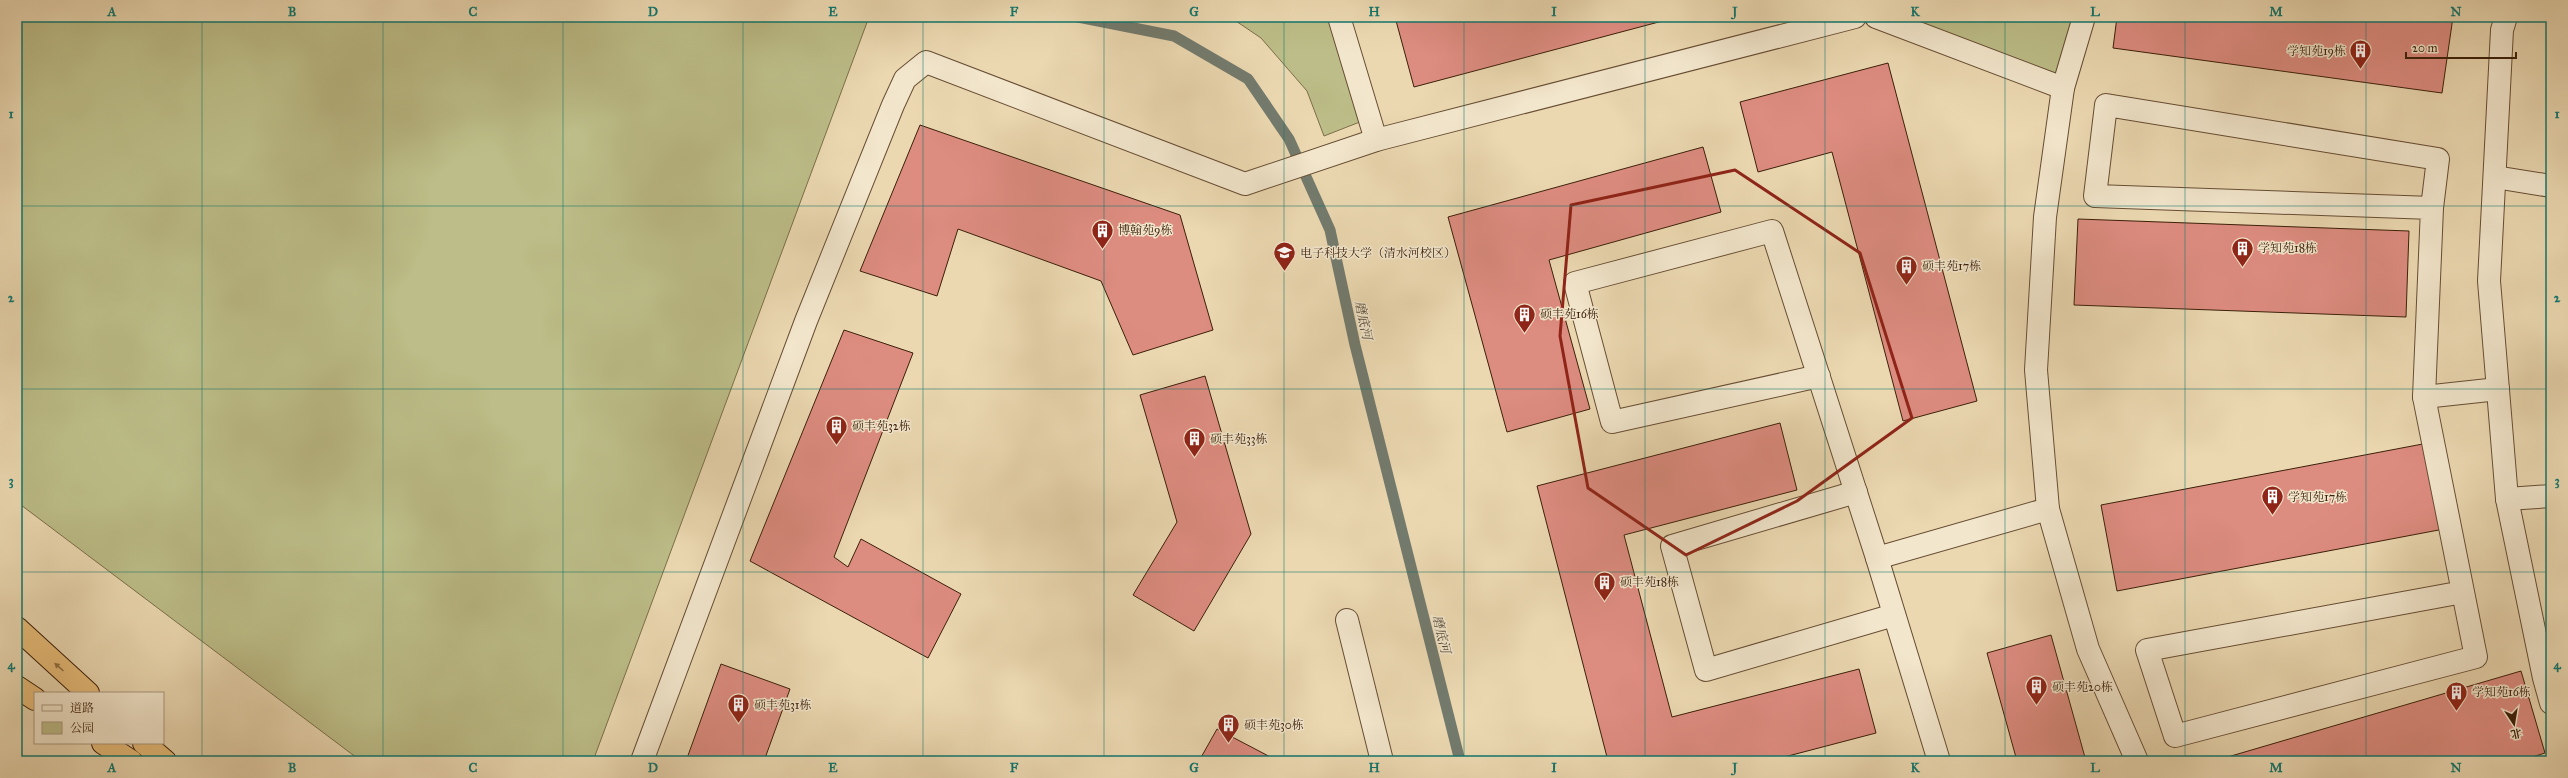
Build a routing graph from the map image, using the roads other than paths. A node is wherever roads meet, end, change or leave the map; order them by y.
1 (1339, 17) edge
2 (1854, 17) edge
3 (1876, 17) edge
4 (2084, 17) edge
5 (2506, 17) edge
6 (2063, 88) junction
7 (1376, 140) junction
8 (2494, 177) junction
9 (2551, 186) edge
10 (2432, 208) junction
11 (1818, 376) junction
12 (2498, 389) junction
13 (2424, 397) junction
14 (1856, 492) junction
15 (2551, 496) edge
16 (2507, 499) junction
17 (2048, 509) junction
18 (1877, 558) junction
19 (2463, 592) junction
20 (1894, 615) junction
21 (1347, 620) dead end
22 (17, 628) edge
23 (17, 687) edge
24 (87, 692) edge
25 (34, 698) edge
26 (2551, 703) edge
27 (105, 744) edge
28 (145, 744) edge
29 (1933, 759) edge
30 (131, 761) edge
31 (164, 761) edge
32 (642, 761) edge
33 (1382, 761) edge
34 (2137, 761) edge

1 - 7 street
2 - 7 street
3 - 6 street
4 - 6 street
5 - 8 street
6 - 17 street
7 - 32 street
8 - 9 street
8 - 12 street
10 - 10 street
10 - 13 street
11 - 11 street
11 - 14 street
12 - 13 street
12 - 16 street
13 - 19 street
14 - 18 street
14 - 20 street
15 - 16 street
16 - 26 street
17 - 18 street
17 - 34 street
18 - 20 street
19 - 19 street
20 - 29 street
21 - 33 street
24 -> 22 highway
23 - 25 highway
27 - 30 highway
28 - 31 highway

